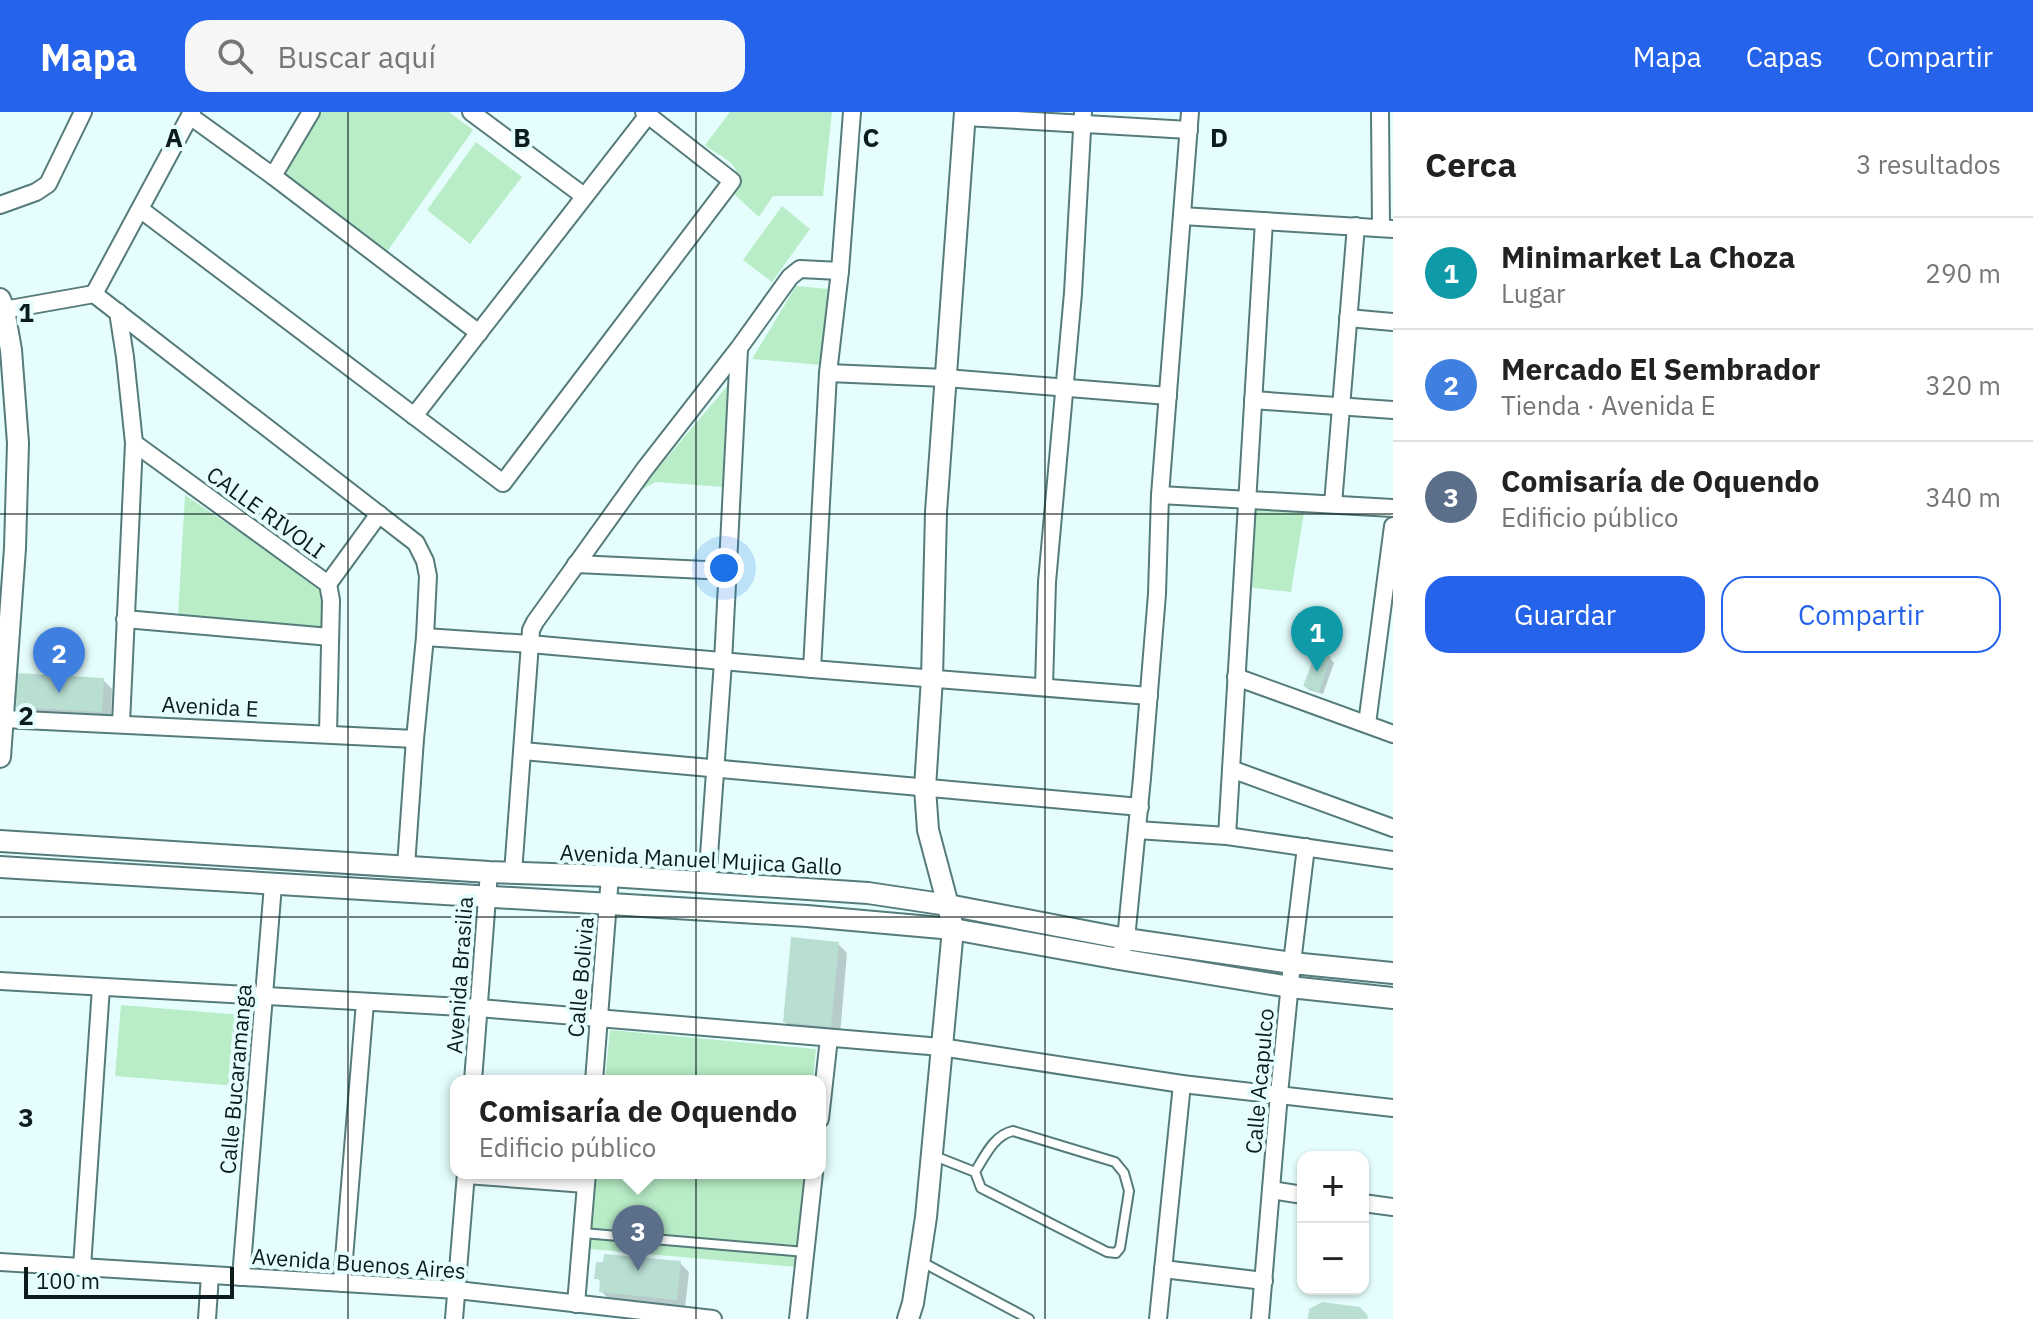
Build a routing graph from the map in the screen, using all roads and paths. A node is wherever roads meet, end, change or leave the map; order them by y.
1 (83, 112) edge
2 (311, 112) edge
3 (471, 112) edge
4 (852, 112) edge
5 (1190, 112) edge
6 (1380, 112) edge
7 (646, 113) edge
8 (191, 114) edge
9 (965, 115) edge
10 (1083, 118) edge
11 (1189, 130) junction
12 (273, 176) junction
13 (584, 196) junction
14 (0, 205) edge
15 (140, 209) junction
16 (1182, 216) junction
17 (1264, 221) junction
18 (1356, 226) junction
19 (1387, 228) edge
20 (840, 271) junction
21 (94, 294) junction
22 (2, 305) edge
23 (118, 312) junction
24 (1348, 318) junction
25 (1393, 322) edge
26 (479, 333) junction
27 (739, 348) junction
28 (6, 351) edge
29 (828, 373) junction
30 (946, 378) junction
31 (1064, 389) junction
32 (1168, 396) junction
33 (1253, 400) junction
34 (1340, 407) junction
35 (1393, 410) edge
36 (414, 416) junction
37 (134, 443) junction
38 (1160, 495) junction
39 (1246, 500) junction
40 (1333, 504) junction
41 (1393, 508) edge
42 (379, 514) junction
43 (1393, 526) edge
44 (576, 564) junction
45 (727, 571) junction
46 (328, 584) junction
47 (125, 619) junction
48 (330, 637) junction
49 (425, 637) junction
50 (530, 644) junction
51 (723, 662) junction
52 (812, 669) junction
53 (1236, 677) junction
54 (932, 678) junction
55 (1044, 686) junction
56 (2, 695) edge
57 (1149, 696) junction
58 (3, 719) junction
59 (121, 723) junction
60 (1367, 724) junction
61 (328, 734) junction
62 (1393, 734) edge
63 (415, 739) junction
64 (523, 751) junction
65 (0, 757) edge
66 (715, 767) junction
67 (1231, 769) junction
68 (925, 788) junction
69 (1140, 807) junction
70 (1393, 828) edge
71 (1137, 830) junction
72 (1227, 836) junction
73 (0, 841) edge
74 (1306, 847) junction
75 (1393, 860) edge
76 (406, 866) junction
77 (0, 867) edge
78 (489, 872) junction
79 (513, 873) junction
80 (610, 876) junction
81 (707, 883) junction
82 (273, 885) junction
83 (487, 897) junction
84 (608, 904) junction
85 (948, 905) junction
86 (953, 929) junction
87 (1126, 939) junction
88 (1119, 959) junction
89 (1292, 963) junction
90 (1393, 973) edge
91 (0, 981) edge
92 (101, 987) junction
93 (1290, 987) junction
94 (264, 996) junction
95 (1393, 998) edge
96 (365, 1002) junction
97 (479, 1008) junction
98 (599, 1018) junction
99 (829, 1038) junction
100 (941, 1047) junction
101 (473, 1075) edge
102 (594, 1075) edge
103 (825, 1075) edge
104 (1182, 1084) junction
105 (1279, 1094) junction
106 (1393, 1108) edge
107 (932, 1155) junction
108 (975, 1172) junction
109 (466, 1179) edge
110 (586, 1179) edge
111 (813, 1179) edge
112 (1271, 1190) junction
113 (1297, 1194) edge
114 (1369, 1204) edge
115 (1393, 1207) edge
116 (582, 1233) junction
117 (805, 1252) junction
118 (919, 1261) junction
119 (0, 1262) edge
120 (82, 1267) junction
121 (1163, 1269) junction
122 (210, 1275) junction
123 (241, 1277) junction
124 (1264, 1281) junction
125 (342, 1283) junction
126 (457, 1290) junction
127 (576, 1304) junction
128 (685, 1318) edge
129 (207, 1319) edge
130 (454, 1319) edge
131 (713, 1319) edge
132 (798, 1319) edge
133 (908, 1319) edge
134 (1029, 1319) edge
135 (1158, 1319) edge
136 (1260, 1319) edge

1 - 14 street
2 - 12 street
3 - 13 street
4 - 20 street
5 - 11 street
6 - 19 street
7 - 13 street
7 - 36 street
8 - 12 street
8 - 15 street
9 - 10 street
9 - 30 street
10 - 11 street
10 - 31 street
11 - 16 street
12 - 26 street
13 - 26 street
15 - 21 street
15 - 36 street
16 - 17 street
16 - 32 street
17 - 18 street
17 - 33 street
18 - 19 street
18 - 24 street
20 - 27 street
20 - 29 street
21 - 22 street
21 - 23 street
22 - 28 street
23 - 37 street
23 - 42 street
24 - 25 street
24 - 34 street
26 - 36 street
27 - 44 street
27 - 45 street
28 - 56 street
29 - 30 street
29 - 52 street
30 - 31 street
30 - 54 street
31 - 32 street
31 - 55 street
32 - 38 street
33 - 34 street
33 - 39 street
34 - 35 street
34 - 40 street
37 - 46 street, CALLE RIVOLI
37 - 47 street
38 - 39 street
38 - 57 street
39 - 40 street
39 - 53 street
40 - 41 street
42 - 46 street
42 - 49 street
43 - 60 street
44 - 45 street
44 - 50 street
45 - 51 street
46 - 48 street, CALLE RIVOLI
47 - 48 street
47 - 59 street
48 - 61 street, CALLE RIVOLI
49 - 50 street
49 - 63 street
50 - 51 street
50 - 64 street
51 - 52 street
51 - 66 street
52 - 54 street
53 - 60 street
53 - 67 street
54 - 55 street
54 - 68 street
55 - 57 street
56 - 58 street
57 - 69 street
58 - 59 street, Avenida E
58 - 65 street
59 - 61 street, Avenida E
60 - 62 street
61 - 63 street, Avenida E
63 - 76 street
64 - 66 street
64 - 79 street
66 - 68 street
66 - 81 street
67 - 70 street
67 - 72 street
68 - 69 street
68 - 85 street
69 - 71 street
71 - 72 street
71 - 87 street
72 - 74 street
73 - 76 street, Avenida Manuel Mujica Gallo
74 - 75 street
74 - 89 street, Calle Acapulco
76 - 78 street, Avenida Manuel Mujica Gallo
77 - 82 street
78 - 79 street, Avenida Manuel Mujica Gallo
78 - 83 street, Avenida Brasilia
79 - 80 street, Avenida Manuel Mujica Gallo
80 - 81 street, Avenida Manuel Mujica Gallo
80 - 84 street, Calle Bolivia
81 - 85 street, Avenida Manuel Mujica Gallo
82 - 83 street
82 - 94 street, Calle Bucaramanga
83 - 84 street
83 - 97 street, Avenida Brasilia
84 - 86 street
84 - 98 street, Calle Bolivia
85 - 86 street
85 - 87 street, Avenida Manuel Mujica Gallo
86 - 88 street
86 - 100 street
87 - 88 street
87 - 89 street, Avenida Manuel Mujica Gallo
88 - 93 street
89 - 90 street, Avenida Manuel Mujica Gallo
89 - 93 street, Calle Acapulco
91 - 92 street
92 - 94 street
92 - 120 street
93 - 95 street
93 - 105 street, Calle Acapulco
94 - 96 street
94 - 123 street, Calle Bucaramanga
96 - 97 street
96 - 125 street
97 - 98 street
97 - 101 street, Avenida Brasilia
98 - 99 street
98 - 102 street, Calle Bolivia
99 - 100 street
99 - 103 street
100 - 104 street
100 - 107 street
104 - 105 street
104 - 121 street
105 - 106 street
105 - 112 street, Calle Acapulco
107 - 108 lane
107 - 118 street
108 - 108 lane
109 - 126 street
110 - 116 street
111 - 117 street
112 - 113 street
112 - 124 street, Calle Acapulco
114 - 115 street
116 - 117 lane
116 - 127 street
117 - 132 street
118 - 133 street
118 - 134 lane
119 - 120 street, Avenida Buenos Aires
120 - 122 street, Avenida Buenos Aires
121 - 124 street
121 - 135 street
122 - 123 street, Avenida Buenos Aires
122 - 129 street
123 - 125 street, Avenida Buenos Aires
124 - 136 street, Calle Acapulco
125 - 126 street, Avenida Buenos Aires
126 - 127 street, Avenida Buenos Aires
126 - 130 street
127 - 128 street, Avenida Buenos Aires
128 - 131 street, Avenida Buenos Aires

